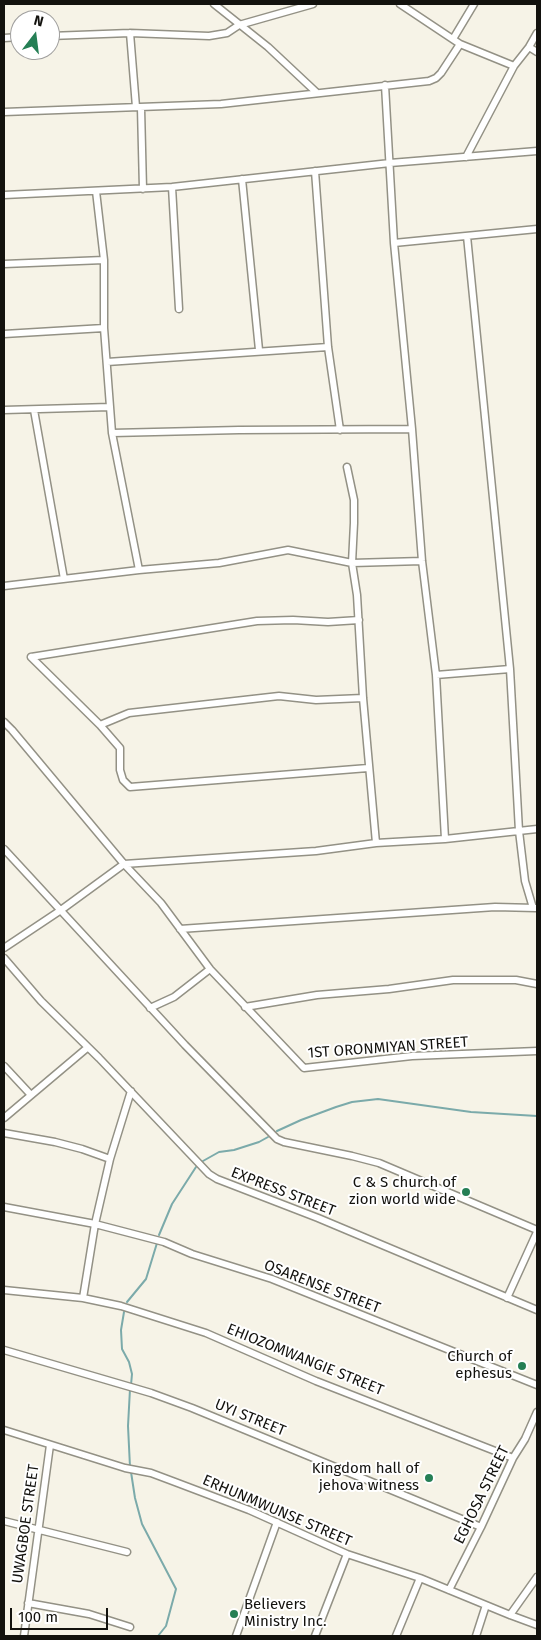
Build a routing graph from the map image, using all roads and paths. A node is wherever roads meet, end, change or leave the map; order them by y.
1 (214, 4) edge
2 (313, 4) edge
3 (400, 4) edge
4 (474, 4) edge
5 (240, 25) junction
6 (130, 33) junction
7 (537, 33) edge
8 (60, 36) edge
9 (453, 39) junction
10 (460, 44) junction
11 (529, 47) junction
12 (537, 52) edge
13 (514, 66) junction
14 (385, 85) junction
15 (316, 92) junction
16 (138, 107) junction
17 (4, 112) edge
18 (537, 151) edge
19 (466, 157) junction
20 (390, 163) junction
21 (314, 172) junction
22 (242, 180) junction
23 (172, 187) junction
24 (143, 188) junction
25 (96, 191) junction
26 (4, 195) edge
27 (537, 229) edge
28 (467, 236) junction
29 (394, 243) junction
30 (104, 260) junction
31 (4, 264) edge
32 (179, 309) dead end
33 (104, 328) junction
34 (4, 334) edge
35 (328, 347) junction
36 (259, 350) junction
37 (107, 362) junction
38 (110, 407) junction
39 (4, 410) edge
40 (34, 410) junction
41 (412, 429) junction
42 (340, 430) junction
43 (112, 434) junction
44 (347, 467) dead end
45 (422, 561) junction
46 (352, 562) junction
47 (139, 570) junction
48 (64, 579) junction
49 (4, 586) edge
50 (359, 620) junction
51 (510, 669) junction
52 (436, 675) junction
53 (362, 698) junction
54 (4, 722) edge
55 (100, 725) junction
56 (368, 768) junction
57 (537, 829) edge
58 (519, 832) junction
59 (445, 838) junction
60 (376, 843) junction
61 (4, 849) edge
62 (124, 864) junction
63 (535, 908) edge
64 (61, 910) junction
65 (180, 929) junction
66 (4, 948) edge
67 (4, 958) edge
68 (210, 969) junction
69 (537, 984) edge
70 (246, 1007) junction
71 (150, 1008) junction
72 (87, 1048) junction
73 (537, 1051) edge
74 (4, 1066) edge
75 (131, 1091) junction
76 (31, 1096) junction
77 (4, 1118) edge
78 (4, 1133) edge
79 (110, 1159) junction
80 (4, 1207) edge
81 (95, 1224) junction
82 (537, 1231) edge
83 (4, 1290) edge
84 (83, 1298) junction
85 (507, 1298) junction
86 (537, 1310) edge
87 (4, 1350) edge
88 (537, 1384) edge
89 (537, 1412) edge
90 (4, 1430) edge
91 (50, 1445) junction
92 (513, 1458) junction
93 (4, 1521) edge
94 (277, 1522) junction
95 (482, 1527) junction
96 (38, 1528) junction
97 (127, 1552) dead end
98 (347, 1554) junction
99 (537, 1577) edge
100 (420, 1578) junction
101 (449, 1590) junction
102 (28, 1603) junction
103 (486, 1605) junction
104 (510, 1615) junction
105 (537, 1625) edge
106 (130, 1627) dead end
107 (24, 1636) edge
108 (236, 1636) edge
109 (315, 1636) edge
110 (396, 1636) edge
111 (476, 1636) edge

1 - 5 street
2 - 5 street
3 - 9 street
4 - 9 street
5 - 6 street
5 - 15 street
6 - 8 street
6 - 16 street
7 - 11 street
9 - 10 street
10 - 13 street
10 - 14 street
11 - 12 street
11 - 13 street
13 - 19 street
14 - 15 street
14 - 20 street
15 - 16 street
16 - 17 street
16 - 24 street
18 - 19 street
19 - 20 street
20 - 21 street
20 - 29 street
21 - 22 street
21 - 35 street
22 - 23 street
22 - 36 street
23 - 24 street
23 - 32 street
24 - 25 street
25 - 26 street
25 - 30 street
27 - 28 street
28 - 29 street
28 - 51 street
29 - 41 street
30 - 31 street
30 - 33 street
33 - 34 street
33 - 37 street
35 - 36 street
35 - 42 street
36 - 37 street
37 - 38 street
38 - 40 street
38 - 43 street
39 - 40 street
40 - 48 street
41 - 42 street
41 - 45 street
42 - 43 street
43 - 47 street
44 - 46 street
45 - 46 street
45 - 52 street
46 - 47 street
46 - 50 street
47 - 48 street
48 - 49 street
50 - 53 street
50 - 55 street
51 - 52 street
51 - 58 street
52 - 59 street
53 - 55 street
53 - 56 street
54 - 62 street
55 - 56 street
56 - 60 street
57 - 58 street
58 - 59 street
58 - 63 street
59 - 60 street
60 - 62 street
61 - 64 street
62 - 64 street
62 - 65 street
63 - 65 street
64 - 66 street
64 - 71 street
65 - 68 street
67 - 72 street, EXPRESS STREET
68 - 70 street
68 - 71 street
69 - 70 street
70 - 73 street, 1ST ORONMIYAN STREET
71 - 82 street
72 - 75 street, EXPRESS STREET
72 - 76 street
74 - 76 street
75 - 79 street
75 - 85 street, EXPRESS STREET
76 - 77 street
78 - 79 street
79 - 81 street
80 - 81 street, OSARENSE STREET
81 - 84 street
81 - 88 street, OSARENSE STREET
82 - 85 street
83 - 84 street, EHIOZOMWANGIE STREET
84 - 92 street, EHIOZOMWANGIE STREET
85 - 86 street, EXPRESS STREET
87 - 95 street, UYI STREET
89 - 92 street, EGHOSA STREET
90 - 91 street, ERHUNMWUNSE STREET
91 - 94 street, ERHUNMWUNSE STREET
91 - 96 street, UWAGBOE STREET
92 - 95 street, EGHOSA STREET
93 - 96 street
94 - 98 street, ERHUNMWUNSE STREET
94 - 108 street
95 - 101 street, EGHOSA STREET
96 - 97 street
96 - 102 street, UWAGBOE STREET
98 - 100 street, ERHUNMWUNSE STREET
98 - 109 street
99 - 104 street
100 - 101 street, ERHUNMWUNSE STREET
100 - 110 street
101 - 103 street, ERHUNMWUNSE STREET
102 - 106 street
102 - 107 street, UWAGBOE STREET
103 - 104 street, ERHUNMWUNSE STREET
103 - 111 street
104 - 105 street, ERHUNMWUNSE STREET

